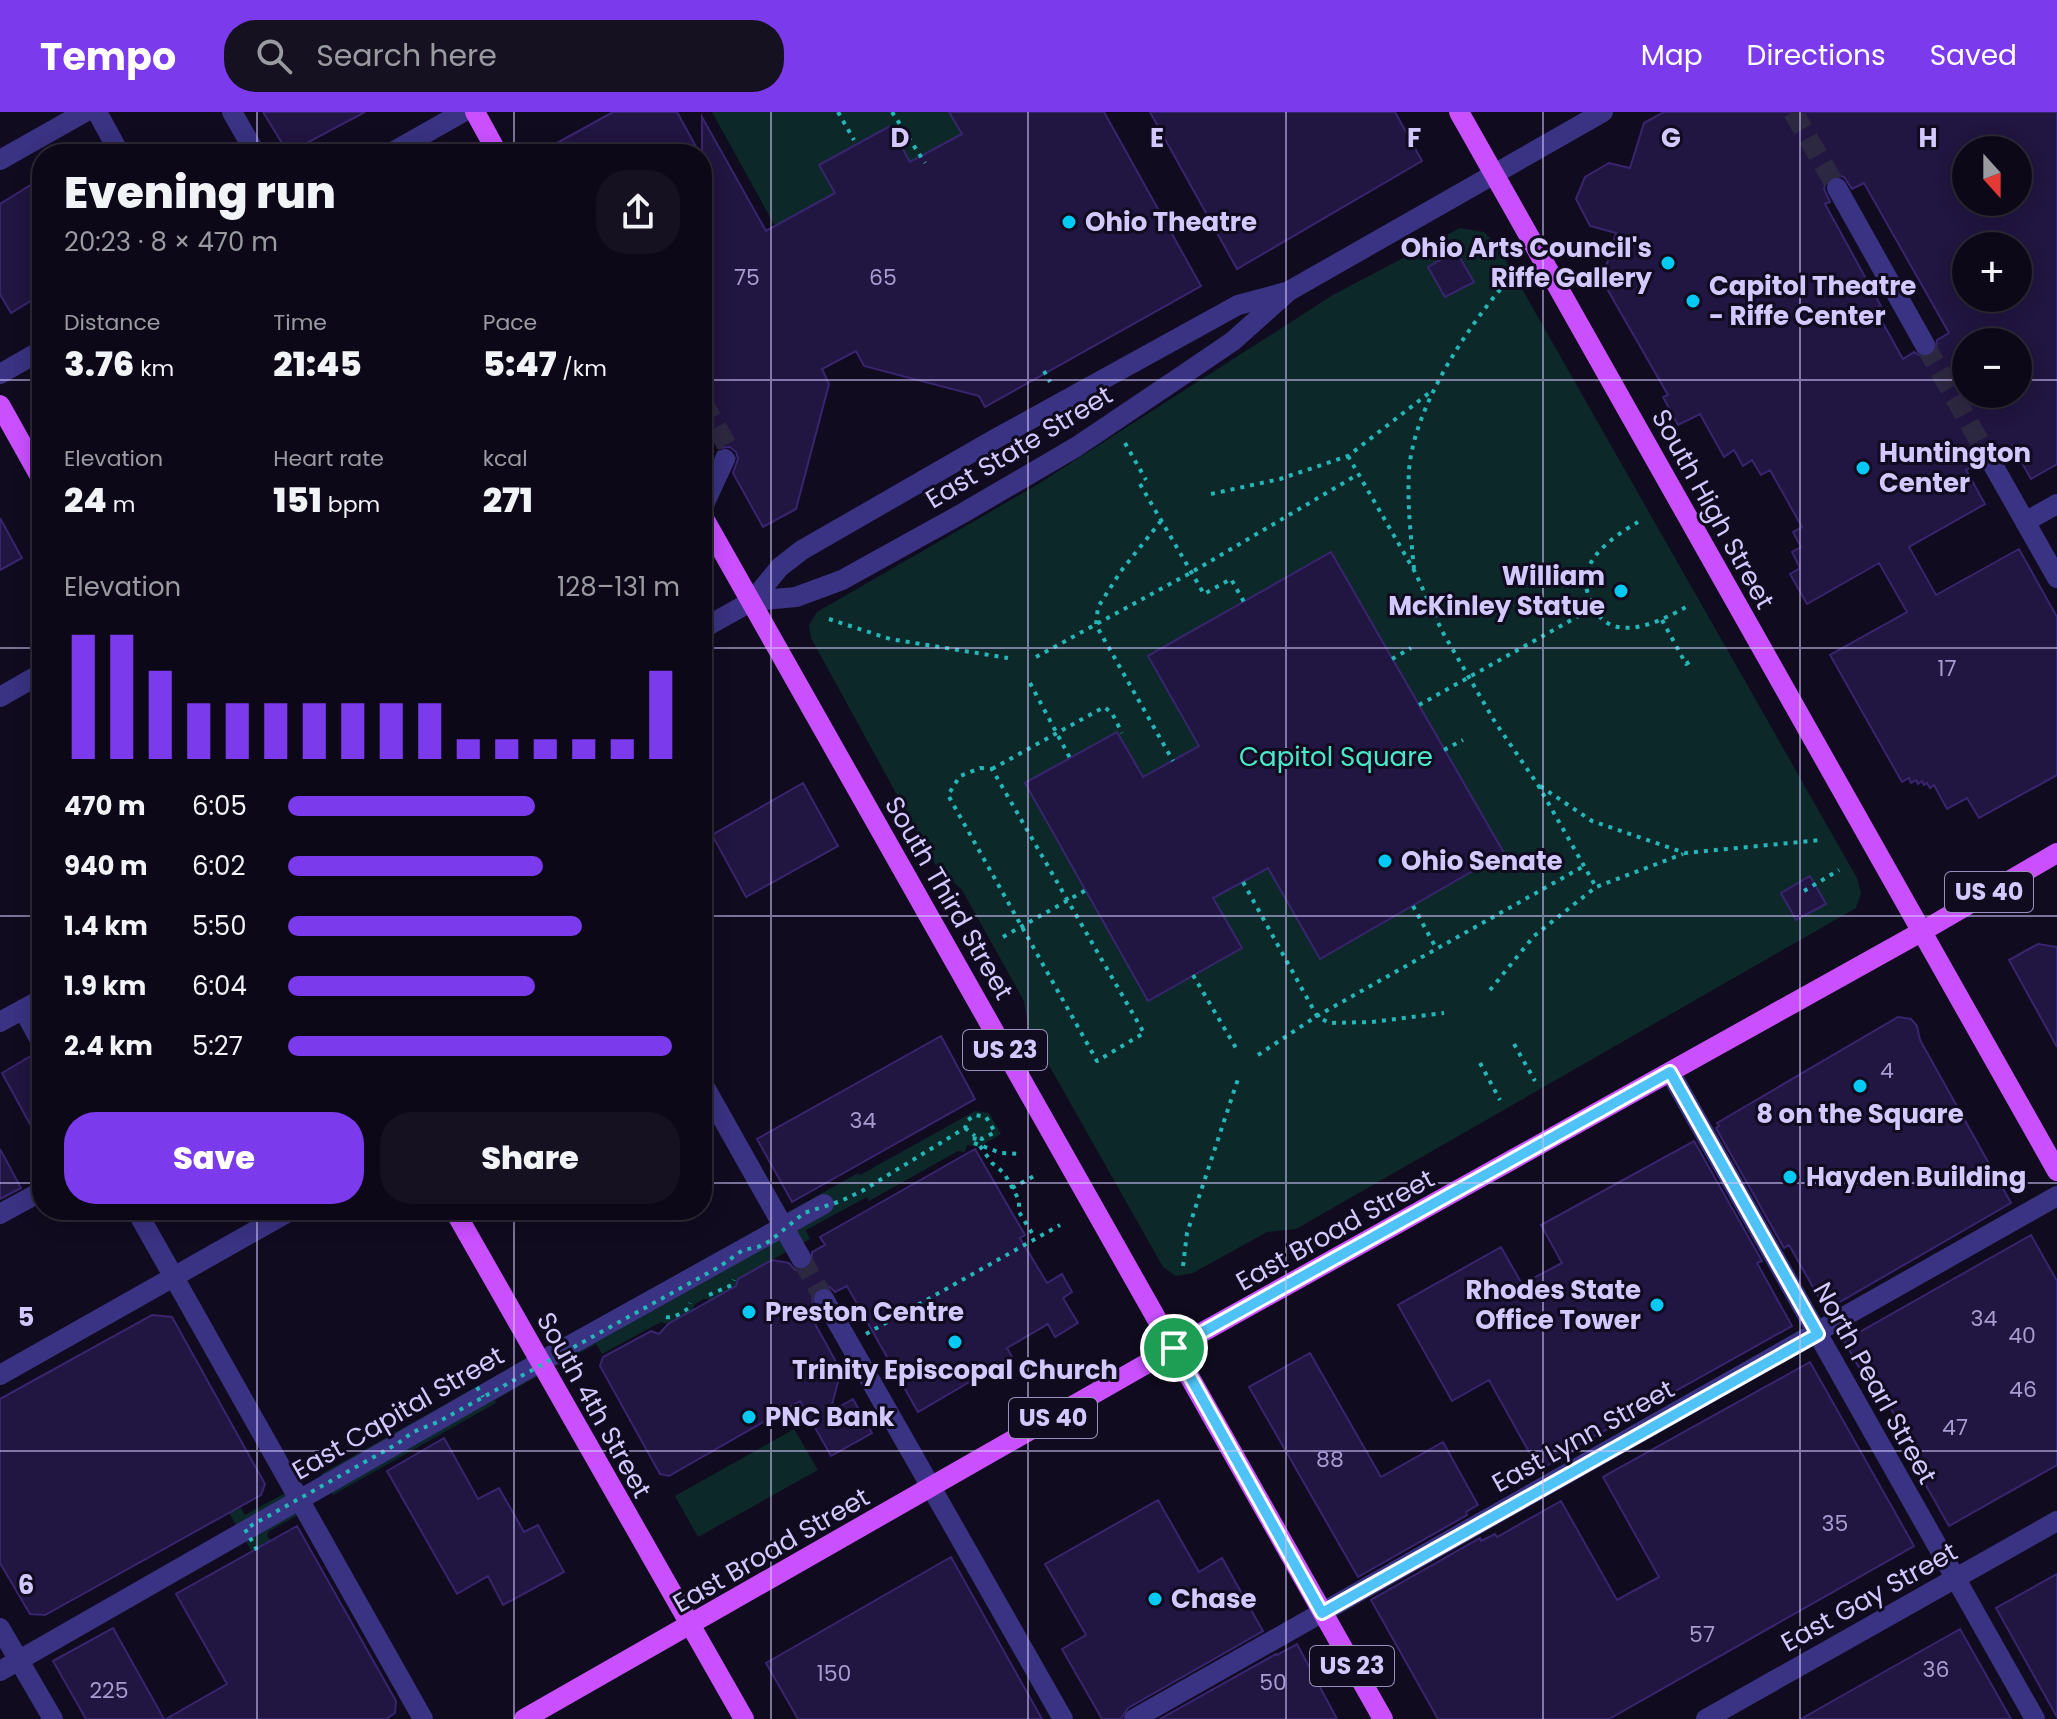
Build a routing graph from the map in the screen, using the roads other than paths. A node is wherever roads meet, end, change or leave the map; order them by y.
1 (85, 112) edge
2 (97, 112) edge
3 (232, 112) edge
4 (463, 112) edge
5 (475, 112) edge
6 (1459, 112) edge
7 (1603, 112) edge
8 (115, 144) edge
9 (250, 144) edge
10 (407, 144) edge
11 (493, 144) edge
12 (0, 160) edge
13 (1493, 173) junction
14 (1837, 188) tunnel mouth
15 (1289, 291) junction
16 (1925, 345) tunnel mouth
17 (32, 356) edge
18 (0, 374) edge
19 (0, 405) edge
20 (1989, 458) tunnel mouth
21 (725, 459) tunnel mouth
22 (32, 462) edge
23 (712, 489) edge
24 (2057, 504) edge
25 (2025, 522) junction
26 (712, 530) edge
27 (2057, 578) edge
28 (752, 601) junction
29 (712, 623) edge
30 (32, 679) edge
31 (0, 697) edge
32 (2057, 853) edge
33 (1921, 932) junction
34 (32, 1004) edge
35 (23, 1009) junction
36 (0, 1022) edge
37 (32, 1026) edge
38 (1670, 1072) junction
39 (712, 1100) edge
40 (2057, 1171) edge
41 (32, 1196) edge
42 (2057, 1196) edge
43 (824, 1204) dead end
44 (0, 1214) edge
45 (142, 1220) edge
46 (274, 1220) edge
47 (460, 1220) edge
48 (783, 1226) junction
49 (801, 1258) tunnel mouth
50 (173, 1277) junction
51 (824, 1299) tunnel mouth
52 (1818, 1334) junction
53 (1174, 1348) junction
54 (540, 1362) junction
55 (0, 1375) edge
56 (932, 1488) junction
57 (299, 1500) junction
58 (2057, 1521) edge
59 (1955, 1578) junction
60 (1322, 1613) junction
61 (689, 1626) junction
62 (0, 1628) edge
63 (19, 1660) junction
64 (0, 1671) edge
65 (53, 1719) edge
66 (423, 1719) edge
67 (524, 1719) edge
68 (744, 1719) edge
69 (1063, 1719) edge
70 (1134, 1719) edge
71 (1383, 1719) edge
72 (1706, 1719) edge
73 (2035, 1719) edge

1 - 12 street
2 - 8 street
3 - 9 street
4 - 10 street
5 - 11 main road
6 - 13 main road, South High Street
7 - 13 street, East State Street
13 - 15 street, East State Street
13 - 33 main road, South High Street
14 - 16 street
15 - 28 street, East State Street
15 - 28 street, East State Street
17 - 18 street
19 - 22 main road
20 - 25 street
21 - 23 street
24 - 25 street
25 - 27 street
26 - 28 main road, South Third Street / US 23
28 - 29 street, East State Street
28 - 53 main road, South Third Street / US 23
30 - 31 street
32 - 33 main road, US 40
33 - 38 main road, East Broad Street / US 40
33 - 40 main road, South High Street
34 - 35 street
35 - 36 street
35 - 37 street
38 - 52 street, North Pearl Street
38 - 53 main road, East Broad Street / US 40
39 - 48 street
41 - 44 street
42 - 52 street, East Lynn Street
43 - 48 street, East Capital Street
45 - 50 street
46 - 50 street
47 - 54 main road, South 4th Street
48 - 49 street
48 - 54 street, East Capital Street
50 - 55 street
50 - 57 street
51 - 56 street
52 - 59 street, North Pearl Street
52 - 60 street, East Lynn Street
53 - 56 main road, East Broad Street / US 40
53 - 60 main road, US 23
54 - 57 street, East Capital Street
54 - 61 main road, South 4th Street
56 - 61 main road, East Broad Street / US 40
56 - 69 street
57 - 63 street, East Capital Street
57 - 66 street
58 - 59 street, East Gay Street
59 - 72 street, East Gay Street
59 - 73 street, North Pearl Street
60 - 70 street, East Lynn Street
60 - 71 main road, US 23
61 - 67 main road, East Broad Street / US 40
61 - 68 main road, South 4th Street
62 - 63 street
63 - 64 street, East Capital Street
63 - 65 street

